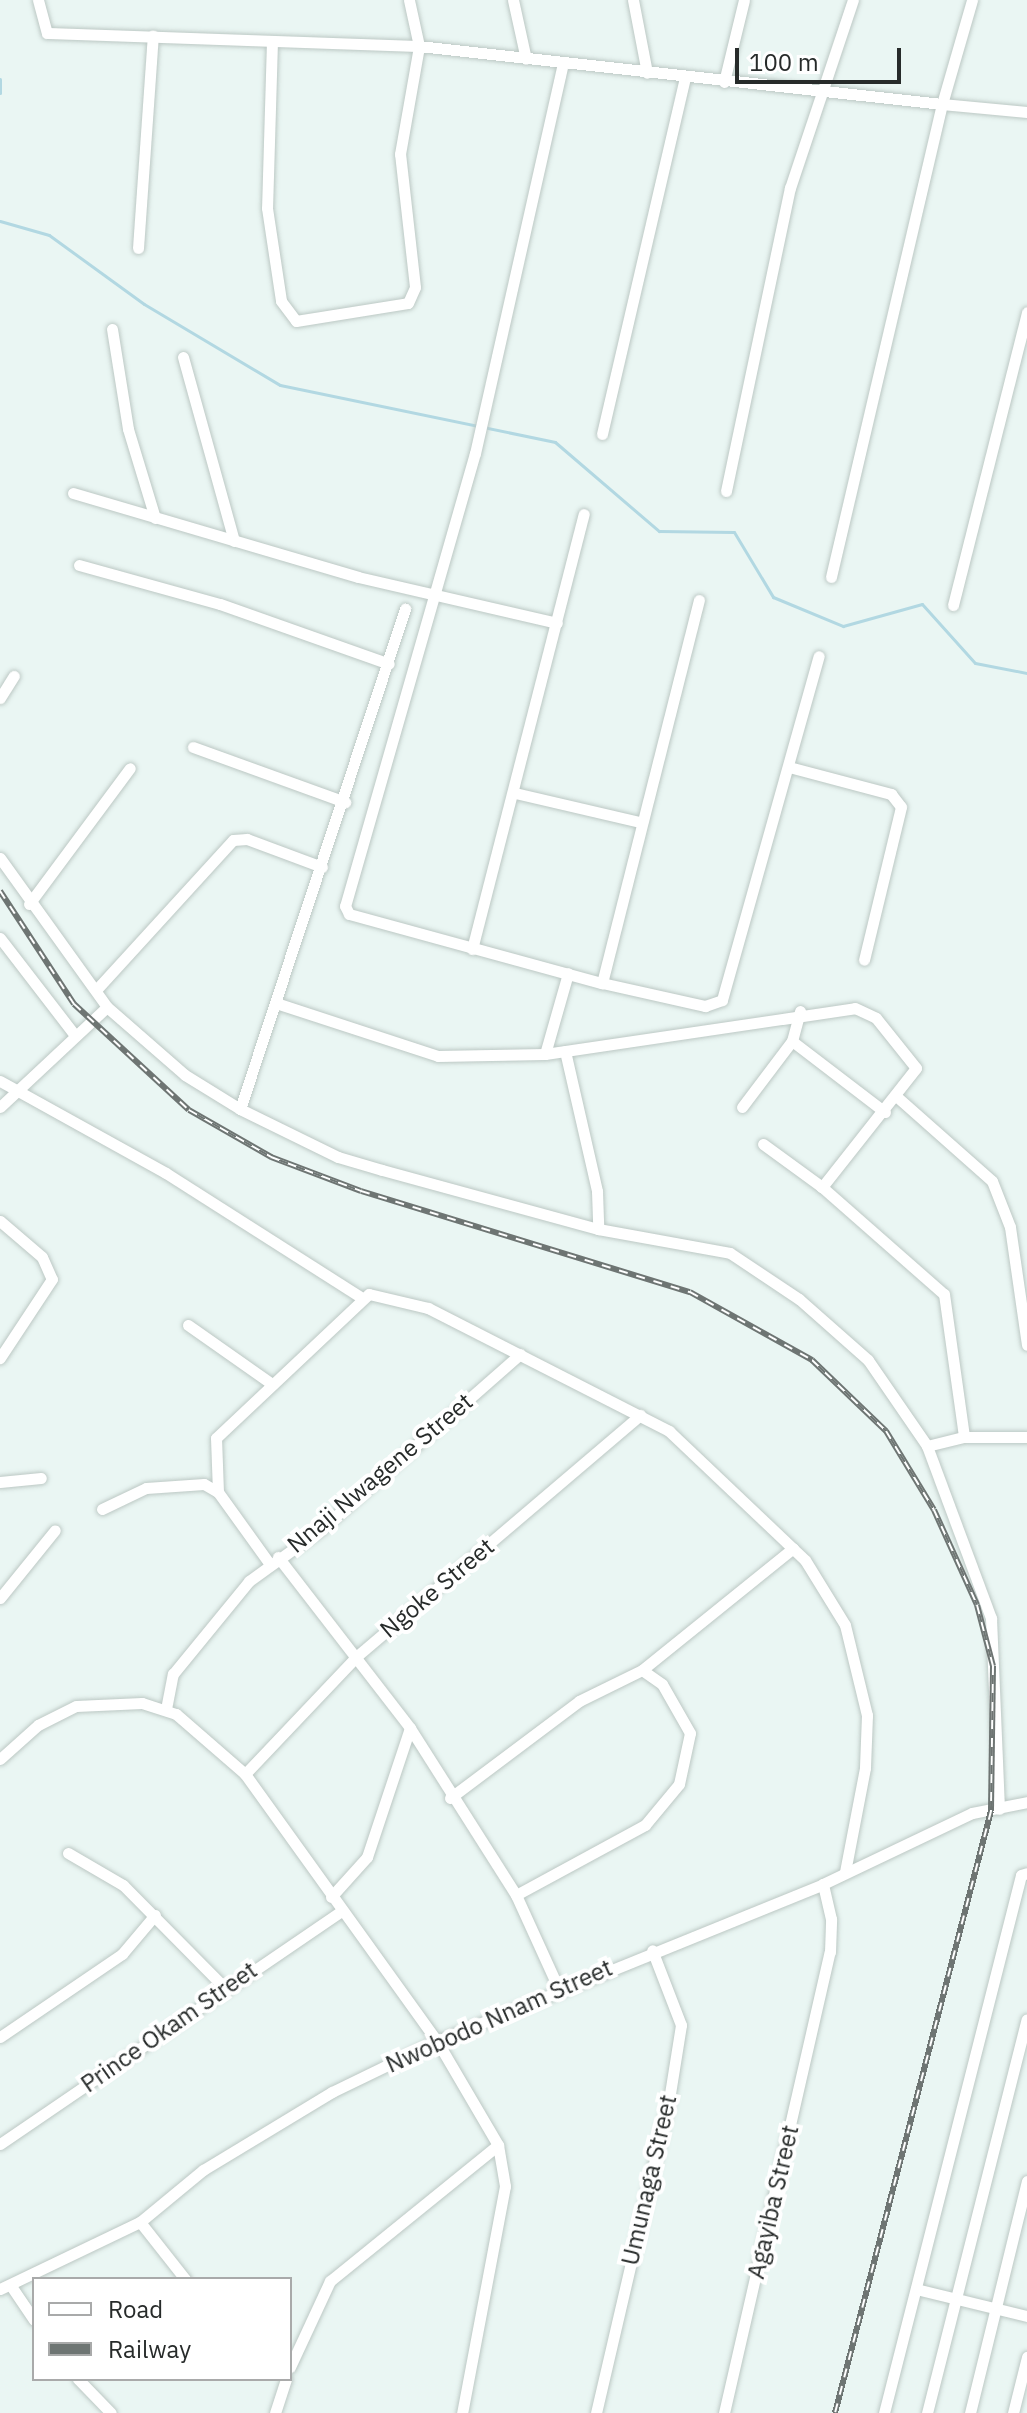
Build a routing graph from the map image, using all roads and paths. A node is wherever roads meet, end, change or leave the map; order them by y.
1 (38, 0) edge
2 (409, 0) edge
3 (513, 0) edge
4 (633, 0) edge
5 (744, 0) edge
6 (853, 0) edge
7 (972, 0) edge
8 (153, 36) junction
9 (272, 41) junction
10 (419, 46) junction
11 (526, 59) junction
12 (563, 63) junction
13 (647, 73) junction
14 (685, 77) junction
15 (724, 82) junction
16 (819, 93) junction
17 (942, 104) junction
18 (1027, 112) edge
19 (138, 248) dead end
20 (1027, 312) edge
21 (112, 329) dead end
22 (183, 357) dead end
23 (602, 434) dead end
24 (726, 491) dead end
25 (73, 493) dead end
26 (584, 514) dead end
27 (155, 518) junction
28 (234, 541) junction
29 (79, 565) dead end
30 (831, 577) dead end
31 (432, 596) junction
32 (699, 600) dead end
33 (953, 605) dead end
34 (405, 609) dead end
35 (557, 623) junction
36 (819, 656) dead end
37 (389, 664) junction
38 (14, 676) dead end
39 (0, 698) edge
40 (193, 747) dead end
41 (789, 767) junction
42 (130, 768) dead end
43 (515, 793) junction
44 (345, 802) junction
45 (640, 822) junction
46 (0, 858) edge
47 (322, 867) junction
48 (29, 904) junction
49 (0, 938) edge
50 (472, 949) junction
51 (864, 960) dead end
52 (568, 973) junction
53 (602, 983) junction
54 (96, 990) junction
55 (279, 1004) junction
56 (107, 1007) junction
57 (800, 1011) junction
58 (74, 1034) junction
59 (792, 1041) junction
60 (565, 1051) junction
61 (545, 1054) junction
62 (0, 1081) edge
63 (13, 1092) junction
64 (896, 1096) junction
65 (0, 1107) edge
66 (742, 1107) dead end
67 (240, 1109) junction
68 (885, 1112) junction
69 (763, 1144) dead end
70 (822, 1187) junction
71 (0, 1221) edge
72 (598, 1229) junction
73 (361, 1297) junction
74 (188, 1325) dead end
75 (1027, 1345) edge
76 (520, 1354) junction
77 (0, 1358) edge
78 (272, 1384) junction
79 (640, 1415) junction
80 (964, 1437) junction
81 (1027, 1437) edge
82 (927, 1446) junction
83 (41, 1478) dead end
84 (0, 1482) edge
85 (218, 1492) junction
86 (102, 1509) dead end
87 (55, 1530) dead end
88 (793, 1548) junction
89 (273, 1560) junction
90 (0, 1598) edge
91 (357, 1656) junction
92 (642, 1670) junction
93 (166, 1709) junction
94 (410, 1728) junction
95 (0, 1759) edge
96 (245, 1774) junction
97 (450, 1798) junction
98 (1027, 1802) edge
99 (999, 1809) junction
100 (68, 1853) dead end
101 (845, 1872) junction
102 (1027, 1873) edge
103 (823, 1884) junction
104 (516, 1895) junction
105 (331, 1897) junction
106 (340, 1912) junction
107 (155, 1915) junction
108 (652, 1950) junction
109 (224, 1987) junction
110 (558, 1987) junction
111 (1027, 2019) edge
112 (0, 2037) edge
113 (437, 2041) junction
114 (0, 2144) edge
115 (498, 2145) junction
116 (1027, 2181) edge
117 (140, 2222) junction
118 (183, 2277) edge
119 (5, 2288) edge
120 (916, 2289) junction
121 (956, 2299) junction
122 (996, 2310) junction
123 (1027, 2316) edge
124 (32, 2318) edge
125 (292, 2353) edge
126 (1027, 2357) edge
127 (80, 2381) edge
128 (285, 2381) edge
129 (111, 2413) edge
130 (275, 2413) edge
131 (462, 2413) edge
132 (596, 2413) edge
133 (724, 2413) edge
134 (884, 2413) edge
135 (927, 2413) edge
136 (970, 2413) edge
137 (1013, 2413) edge

1 - 8 street
2 - 10 street
3 - 11 street
4 - 13 street
5 - 15 street
6 - 16 street
7 - 17 street
8 - 9 street
8 - 19 street
9 - 10 street
9 - 10 street
10 - 11 street
11 - 12 street
12 - 13 street
12 - 31 street
13 - 14 street
14 - 15 street
14 - 23 street
15 - 16 street
16 - 17 street
16 - 24 street
17 - 18 street
17 - 30 street
20 - 33 street
21 - 27 street
22 - 28 street
25 - 27 street
26 - 35 street
27 - 28 street
28 - 31 street
29 - 37 street
31 - 35 street
31 - 50 street
32 - 45 street
34 - 37 street
35 - 43 street
36 - 41 street
37 - 44 street
38 - 39 street
40 - 44 street
41 - 51 street
41 - 53 street
42 - 48 street
43 - 45 street
43 - 50 street
44 - 47 street
45 - 53 street
46 - 48 street
47 - 54 street
47 - 55 street
48 - 54 street
49 - 58 street
50 - 52 street
52 - 53 street
52 - 61 street
54 - 56 street
55 - 61 street
55 - 67 street
56 - 58 street
56 - 67 street
57 - 59 street
57 - 60 street
57 - 64 street
58 - 63 street
59 - 66 street
59 - 68 street
60 - 61 street
60 - 72 street
62 - 63 street
63 - 65 street
63 - 73 street
64 - 68 street
64 - 75 street
67 - 72 street
68 - 70 street
69 - 70 street
70 - 80 street
71 - 77 street
72 - 82 street
73 - 76 street
73 - 78 street
74 - 78 street
76 - 79 street
76 - 89 street, Nnaji Nwagene Street
78 - 85 street
79 - 88 street
79 - 91 street, Ngoke Street
80 - 81 street
80 - 82 street
82 - 99 street
83 - 84 street
85 - 86 street
85 - 89 street
87 - 90 street
88 - 92 street
88 - 101 street
89 - 91 street
89 - 93 street, Nnaji Nwagene Street
91 - 94 street
91 - 96 street, Ngoke Street
92 - 97 street
92 - 104 street
93 - 95 street
93 - 96 street
94 - 97 street
94 - 105 street
96 - 105 street
97 - 104 street
98 - 99 street, Nwobodo Nnam Street
99 - 101 street, Nwobodo Nnam Street
100 - 107 street
101 - 103 street, Nwobodo Nnam Street
102 - 120 street
103 - 108 street, Nwobodo Nnam Street
103 - 133 street, Agayiba Street
104 - 110 street
105 - 106 street
106 - 109 street, Prince Okam Street
106 - 113 street
107 - 109 street
107 - 112 street
108 - 110 street, Nwobodo Nnam Street
108 - 132 street, Umunaga Street
109 - 114 street, Prince Okam Street
110 - 113 street, Nwobodo Nnam Street
111 - 121 street
113 - 115 street
113 - 117 street, Nwobodo Nnam Street
115 - 125 street
115 - 131 street
116 - 122 street
117 - 118 street
117 - 119 street, Nwobodo Nnam Street
119 - 124 street
120 - 121 street
120 - 134 street
121 - 122 street
121 - 135 street
122 - 123 street
122 - 136 street
126 - 137 street
127 - 129 street
128 - 130 street

